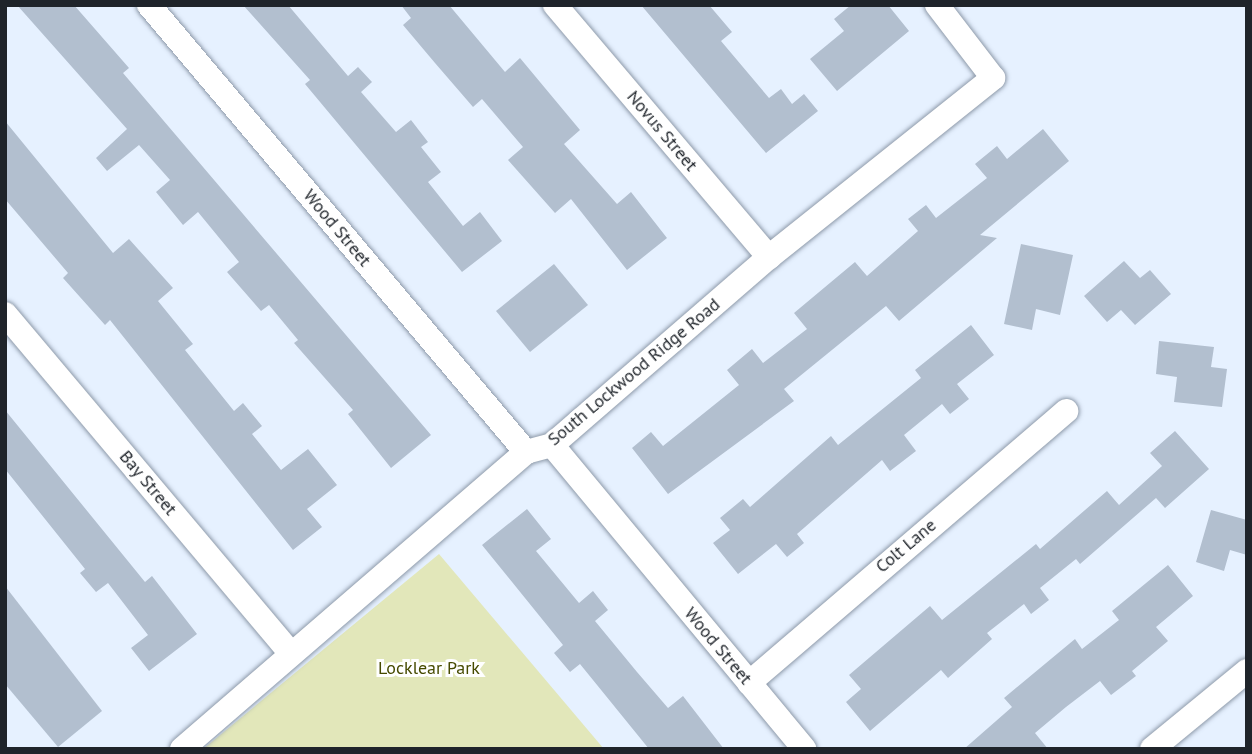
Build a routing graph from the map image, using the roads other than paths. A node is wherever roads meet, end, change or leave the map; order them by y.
1 (149, 5) edge
2 (555, 5) edge
3 (937, 5) edge
4 (769, 257) junction
5 (5, 314) edge
6 (1066, 411) dead end
7 (552, 445) junction
8 (526, 452) junction
9 (290, 652) junction
10 (1247, 671) edge
11 (749, 683) junction
12 (182, 749) edge
13 (804, 749) edge
14 (1152, 749) edge

1 - 8 street, Wood Street
2 - 4 street, Novus Street
3 - 4 street, South Lockwood Ridge Road
4 - 7 street, South Lockwood Ridge Road
5 - 9 street, Bay Street
6 - 11 street, Colt Lane
7 - 8 street, South Lockwood Ridge Road
7 - 11 street, Wood Street
8 - 9 street, South Lockwood Ridge Road
9 - 12 street, South Lockwood Ridge Road
10 - 14 street
11 - 13 street, Wood Street

